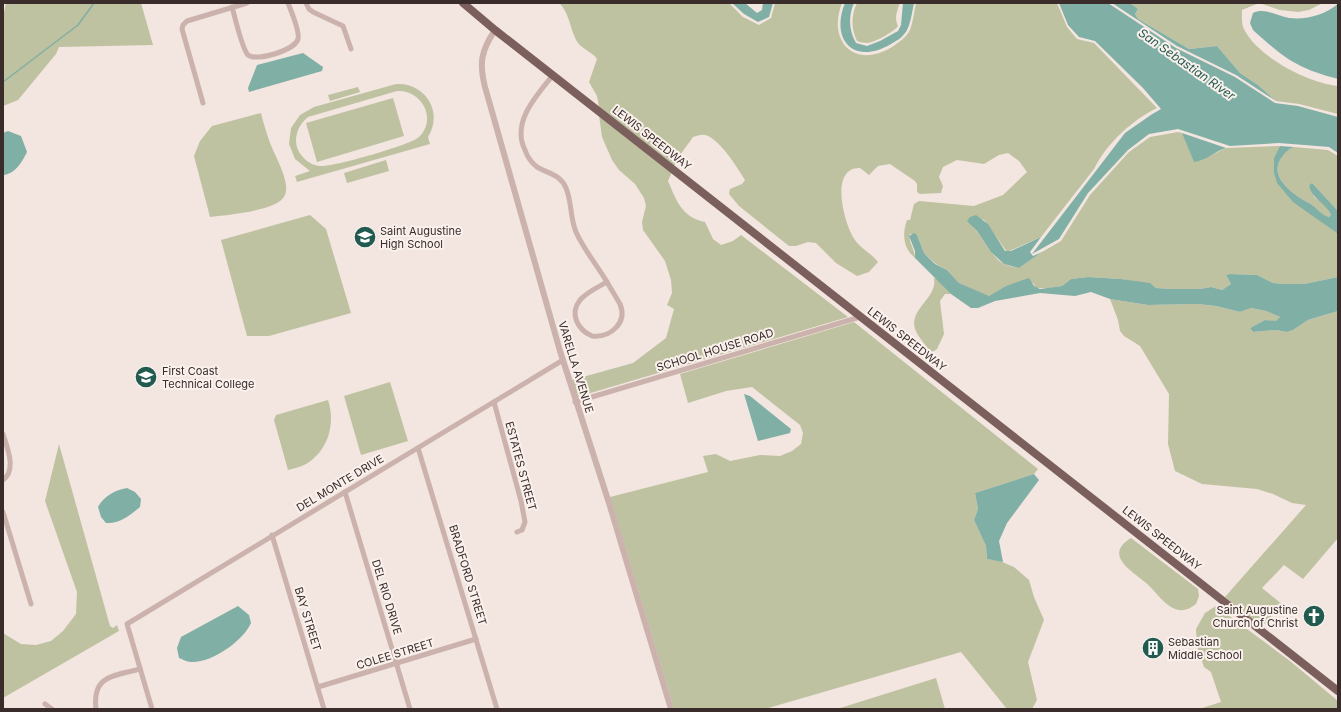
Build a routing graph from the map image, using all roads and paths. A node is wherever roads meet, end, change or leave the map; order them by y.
1 (247, 3) edge
2 (288, 3) edge
3 (306, 3) edge
4 (463, 3) edge
5 (232, 7) junction
6 (495, 30) junction
7 (351, 49) dead end
8 (553, 75) junction
9 (203, 103) dead end
10 (606, 282) junction
11 (860, 317) junction
12 (563, 360) junction
13 (494, 402) junction
14 (575, 402) junction
15 (3, 434) edge
16 (418, 448) junction
17 (3, 480) edge
18 (345, 492) junction
19 (3, 512) edge
20 (517, 532) dead end
21 (272, 535) junction
22 (31, 604) dead end
23 (476, 639) junction
24 (397, 664) junction
25 (140, 669) junction
26 (318, 687) junction
27 (1338, 690) edge
28 (45, 704) dead end
29 (52, 709) edge
30 (96, 709) edge
31 (152, 709) edge
32 (324, 709) edge
33 (410, 709) edge
34 (497, 709) edge
35 (671, 709) edge

1 - 5 street
2 - 5 street
3 - 7 street
4 - 6 main road, LEWIS SPEEDWAY
5 - 9 street
6 - 8 main road, LEWIS SPEEDWAY
6 - 12 street, VARELLA AVENUE
8 - 10 street
8 - 11 main road, LEWIS SPEEDWAY
10 - 10 street
11 - 14 street, SCHOOL HOUSE ROAD
11 - 27 main road, LEWIS SPEEDWAY
12 - 13 street, DEL MONTE DRIVE
12 - 14 street, VARELLA AVENUE
13 - 16 street, DEL MONTE DRIVE
13 - 20 street, ESTATES STREET
14 - 35 street, VARELLA AVENUE
15 - 17 street
16 - 18 street, DEL MONTE DRIVE
16 - 23 street, BRADFORD STREET
18 - 21 street, DEL MONTE DRIVE
18 - 24 street, DEL RIO DRIVE
19 - 22 street
21 - 25 street, DEL MONTE DRIVE
21 - 26 street, BAY STREET
23 - 24 street, COLEE STREET
23 - 34 street, BRADFORD STREET
24 - 26 street, COLEE STREET
24 - 33 street, DEL RIO DRIVE
25 - 30 street
25 - 31 street
26 - 32 street, BAY STREET
28 - 29 street

